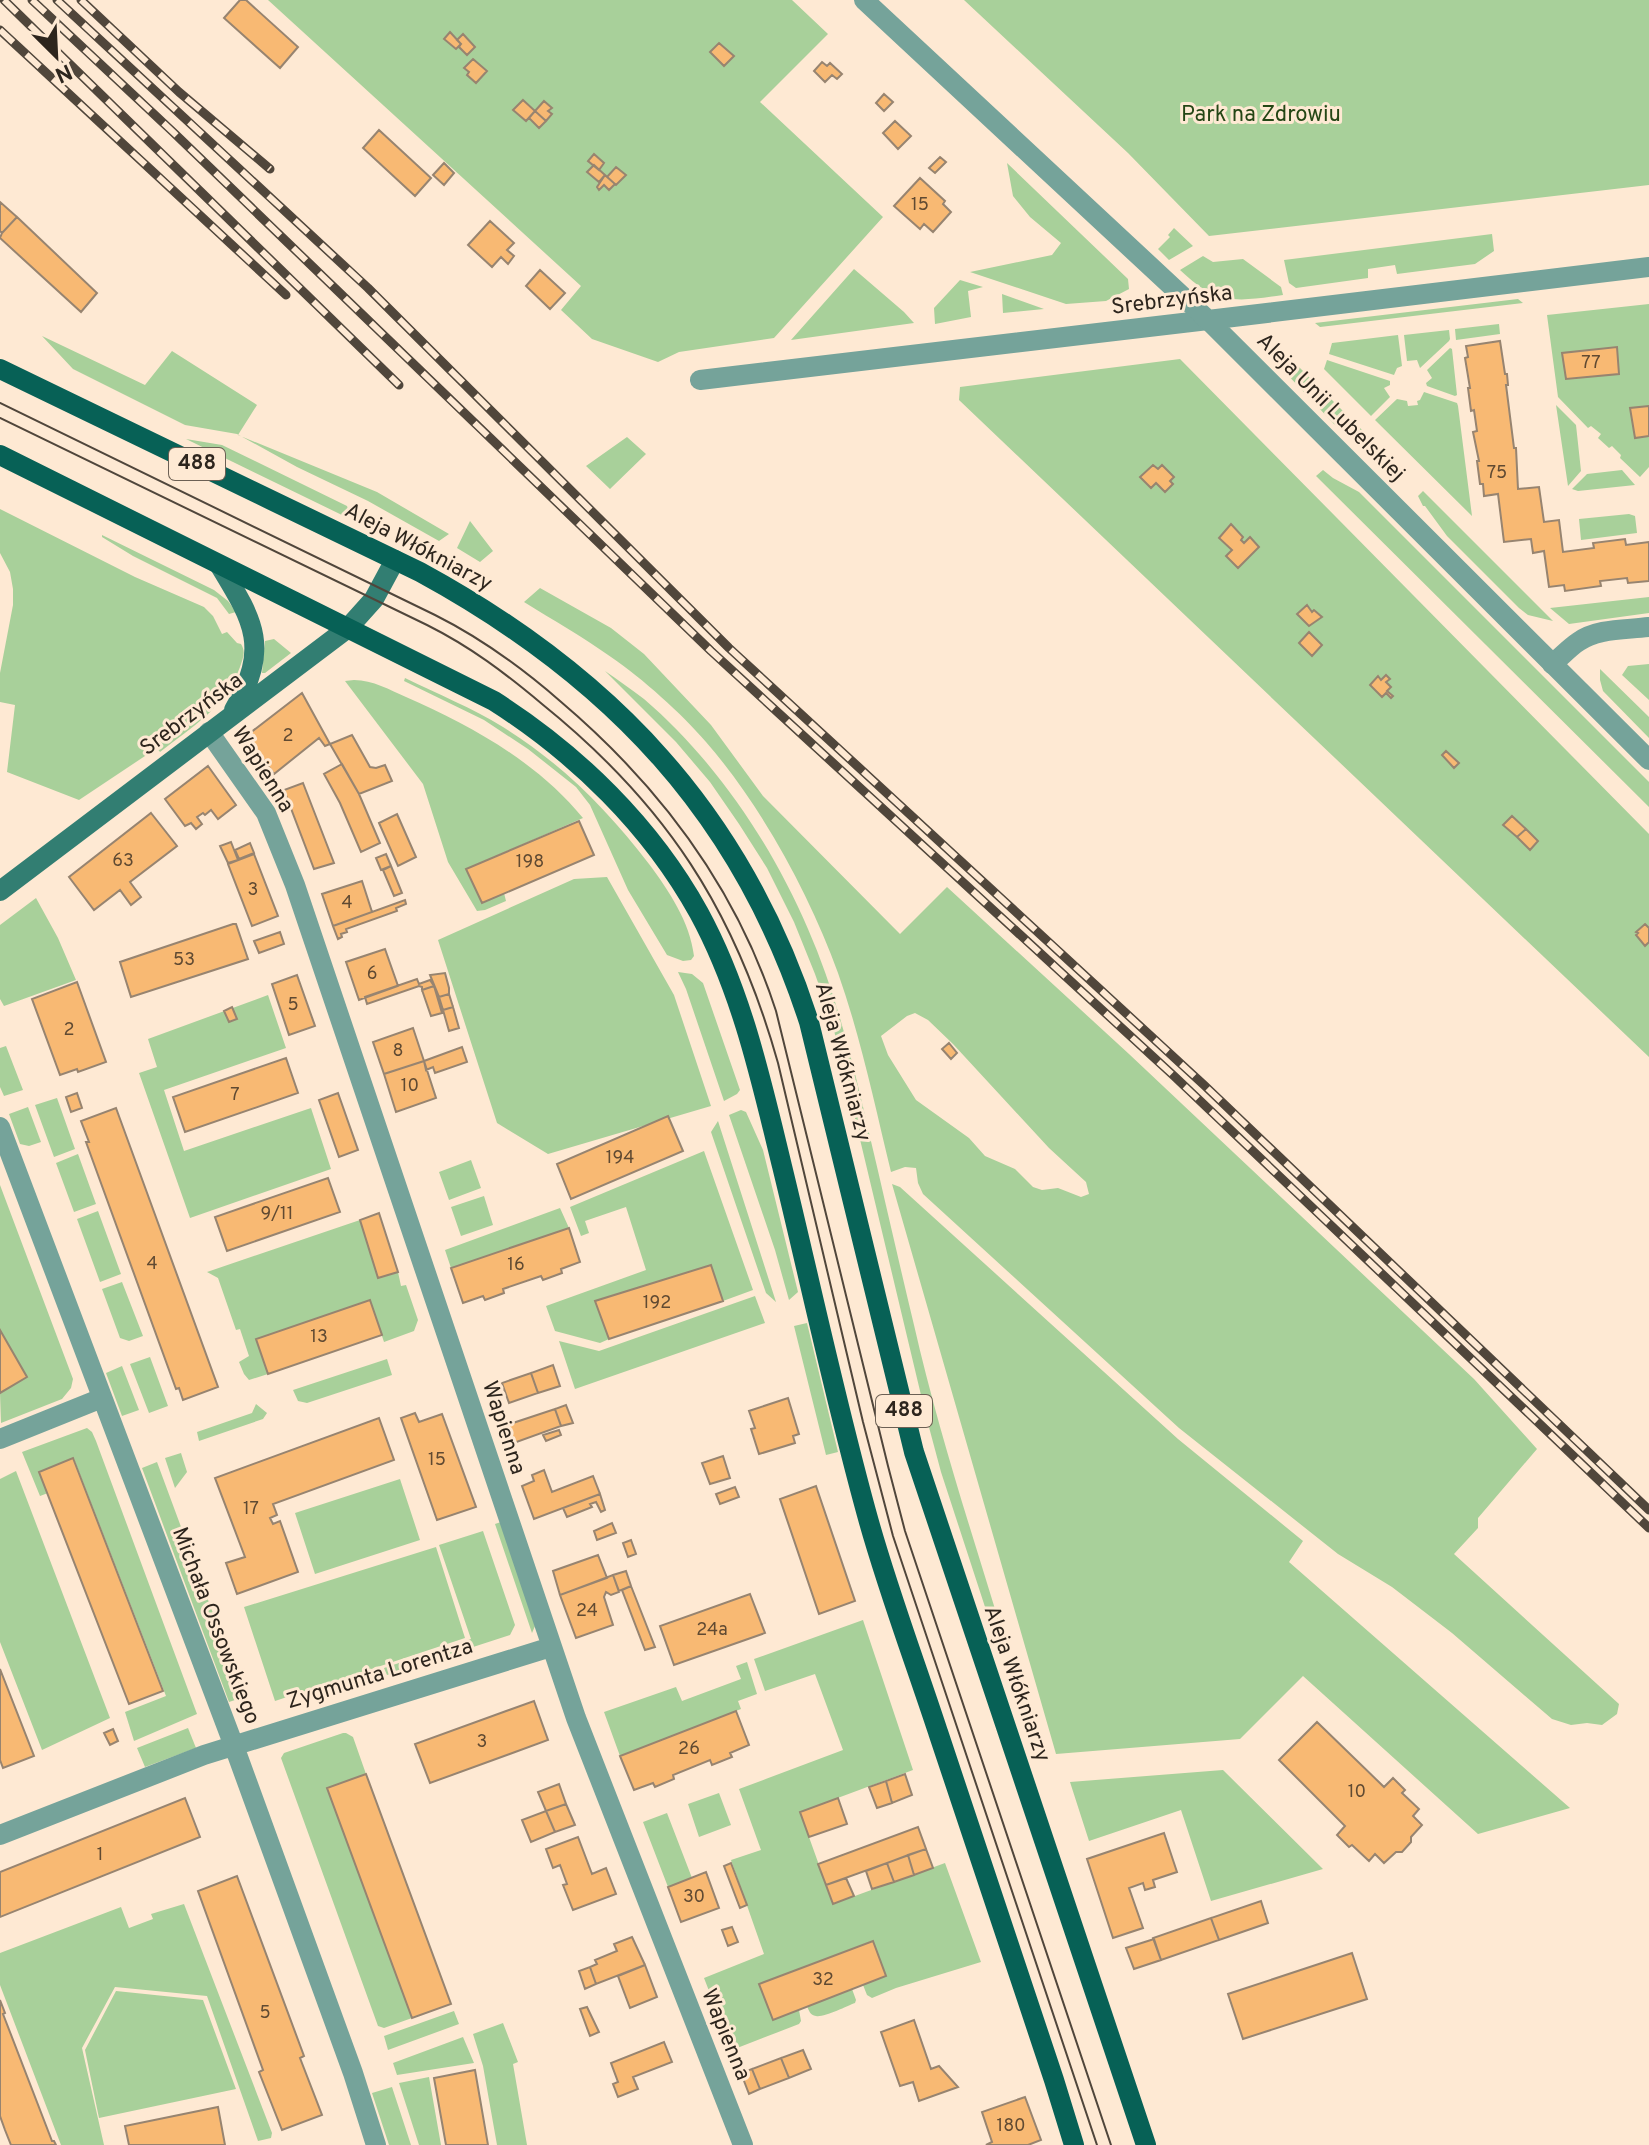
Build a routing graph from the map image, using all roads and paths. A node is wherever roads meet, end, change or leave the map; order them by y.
1 (864, 0) edge
2 (1649, 267) edge
3 (1208, 320) junction
4 (0, 369) edge
5 (700, 380) dead end
6 (0, 455) edge
7 (395, 560) junction
8 (220, 566) junction
9 (1649, 627) edge
10 (348, 628) junction
11 (1552, 664) junction
12 (230, 716) junction
13 (209, 732) junction
14 (1649, 760) edge
15 (0, 891) edge
16 (0, 1127) edge
17 (102, 1398) junction
18 (0, 1439) edge
19 (551, 1647) junction
20 (234, 1746) junction
21 (0, 1835) edge
22 (376, 2145) edge
23 (743, 2145) edge
24 (1074, 2145) edge
25 (1146, 2145) edge

1 - 3 street, Aleja Unii Lubelskiej
2 - 3 street, Srebrzyńska
3 - 5 street, Srebrzyńska
3 - 11 street, Aleja Unii Lubelskiej
4 - 7 main road, Aleja Włókniarzy / 488
6 - 8 main road, 488
7 - 10 main road, Srebrzyńska
7 - 25 main road, Aleja Włókniarzy / 488
8 - 10 main road, 488
8 - 12 main road
9 - 11 street
10 - 12 main road, Srebrzyńska
10 - 24 main road, 488
11 - 14 street, Aleja Unii Lubelskiej
12 - 13 main road, Srebrzyńska
13 - 15 main road, Srebrzyńska
13 - 19 street, Wapienna
16 - 17 street, Michała Ossowskiego
17 - 18 street
17 - 20 street, Michała Ossowskiego
19 - 20 street, Zygmunta Lorentza
19 - 23 street, Wapienna
20 - 21 street, Zygmunta Lorentza
20 - 22 street, Michała Ossowskiego

